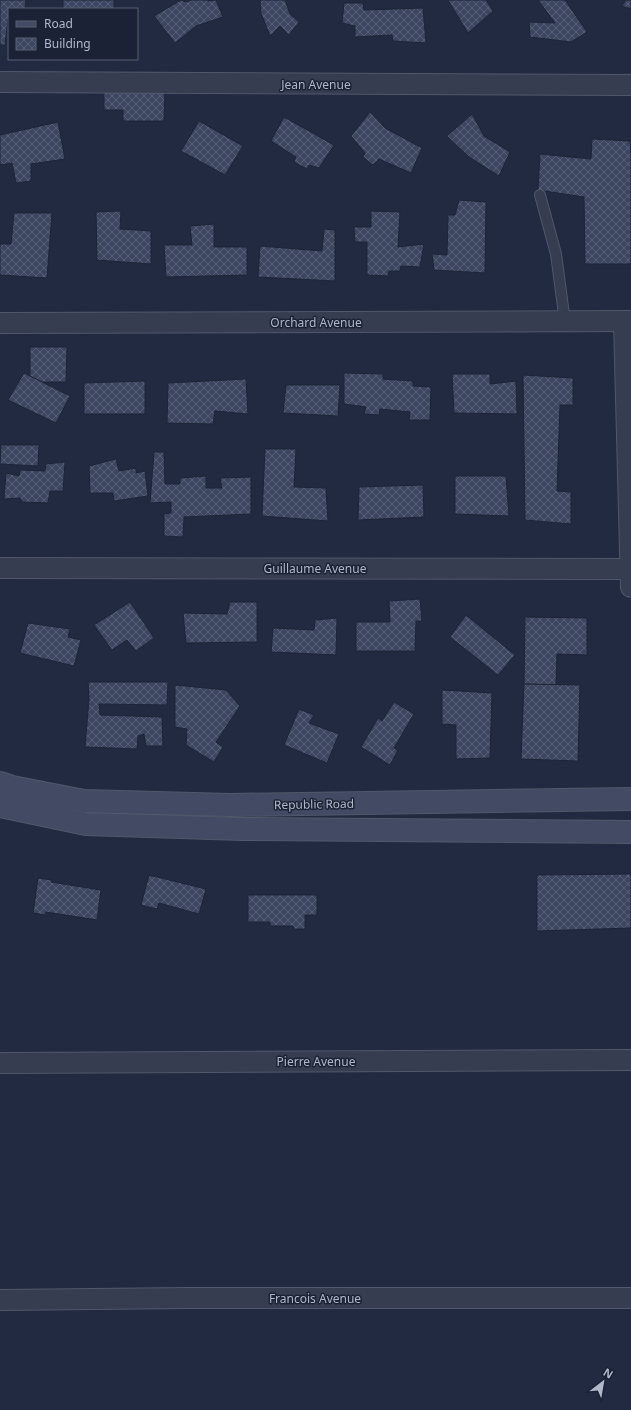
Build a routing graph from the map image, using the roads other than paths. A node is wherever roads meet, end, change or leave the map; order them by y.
1 (0, 82) edge
2 (631, 86) edge
3 (540, 195) dead end
4 (0, 322) edge
5 (565, 322) junction
6 (627, 322) edge
7 (0, 568) edge
8 (631, 569) edge
9 (631, 587) edge
10 (0, 783) edge
11 (631, 799) edge
12 (0, 806) edge
13 (0, 821) edge
14 (86, 824) junction
15 (631, 832) edge
16 (631, 1060) edge
17 (0, 1063) edge
18 (631, 1298) edge
19 (0, 1300) edge

1 - 2 street, Jean Avenue
3 - 5 lane
4 - 5 street, Orchard Avenue
5 - 6 street, Orchard Avenue
6 - 8 street
7 - 8 street, Guillaume Avenue
8 - 9 street
10 - 11 main road, Republic Road
12 - 14 main road, Republic Road
13 - 14 main road
14 - 15 main road, Republic Road
16 - 17 street, Pierre Avenue
18 - 19 street, Francois Avenue

